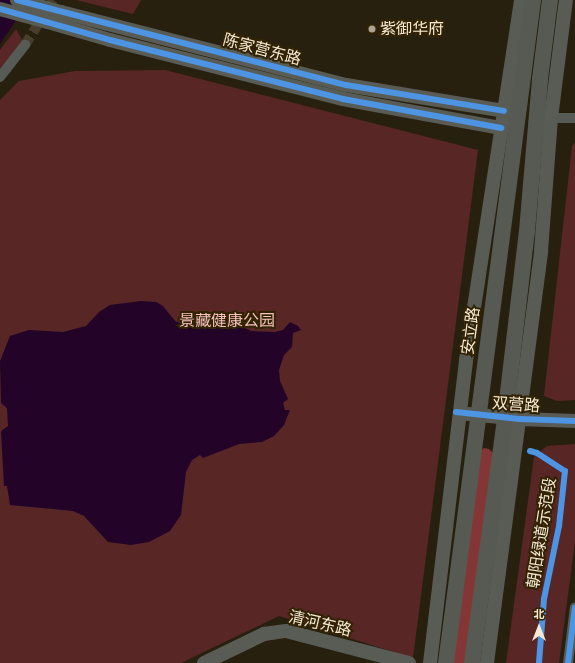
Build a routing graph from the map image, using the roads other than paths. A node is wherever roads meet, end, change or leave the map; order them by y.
1 (17, 0) edge
2 (520, 0) edge
3 (533, 0) edge
4 (550, 0) edge
5 (566, 0) edge
6 (0, 9) edge
7 (58, 18) junction
8 (25, 45) tunnel mouth
9 (0, 77) edge
10 (504, 111) junction
11 (551, 118) junction
12 (575, 118) edge
13 (501, 128) junction
14 (458, 412) junction
15 (478, 415) junction
16 (512, 419) junction
17 (575, 421) edge
18 (575, 607) edge
19 (204, 663) edge
20 (409, 663) edge
21 (430, 663) edge
22 (446, 663) edge
23 (472, 663) edge
24 (488, 663) edge
25 (568, 663) edge

1 - 7 street, 陈家营东路, bridge
2 - 10 street, 安立路
3 - 15 main road, 安立路
4 - 16 main road
5 - 11 street
6 - 7 street, 陈家营东路, bridge
7 - 10 street, 陈家营东路
7 - 13 street, 陈家营东路
8 - 9 street
10 - 13 street, 安立路
11 - 12 street
11 - 16 street
13 - 14 street, 安立路
14 - 15 street, 双营路
14 - 21 street, 安立路
15 - 16 street, 双营路
15 - 22 main road, 安立路
16 - 17 street, 双营路
16 - 23 main road
16 - 24 street
18 - 25 street
19 - 20 street, 清河东路

